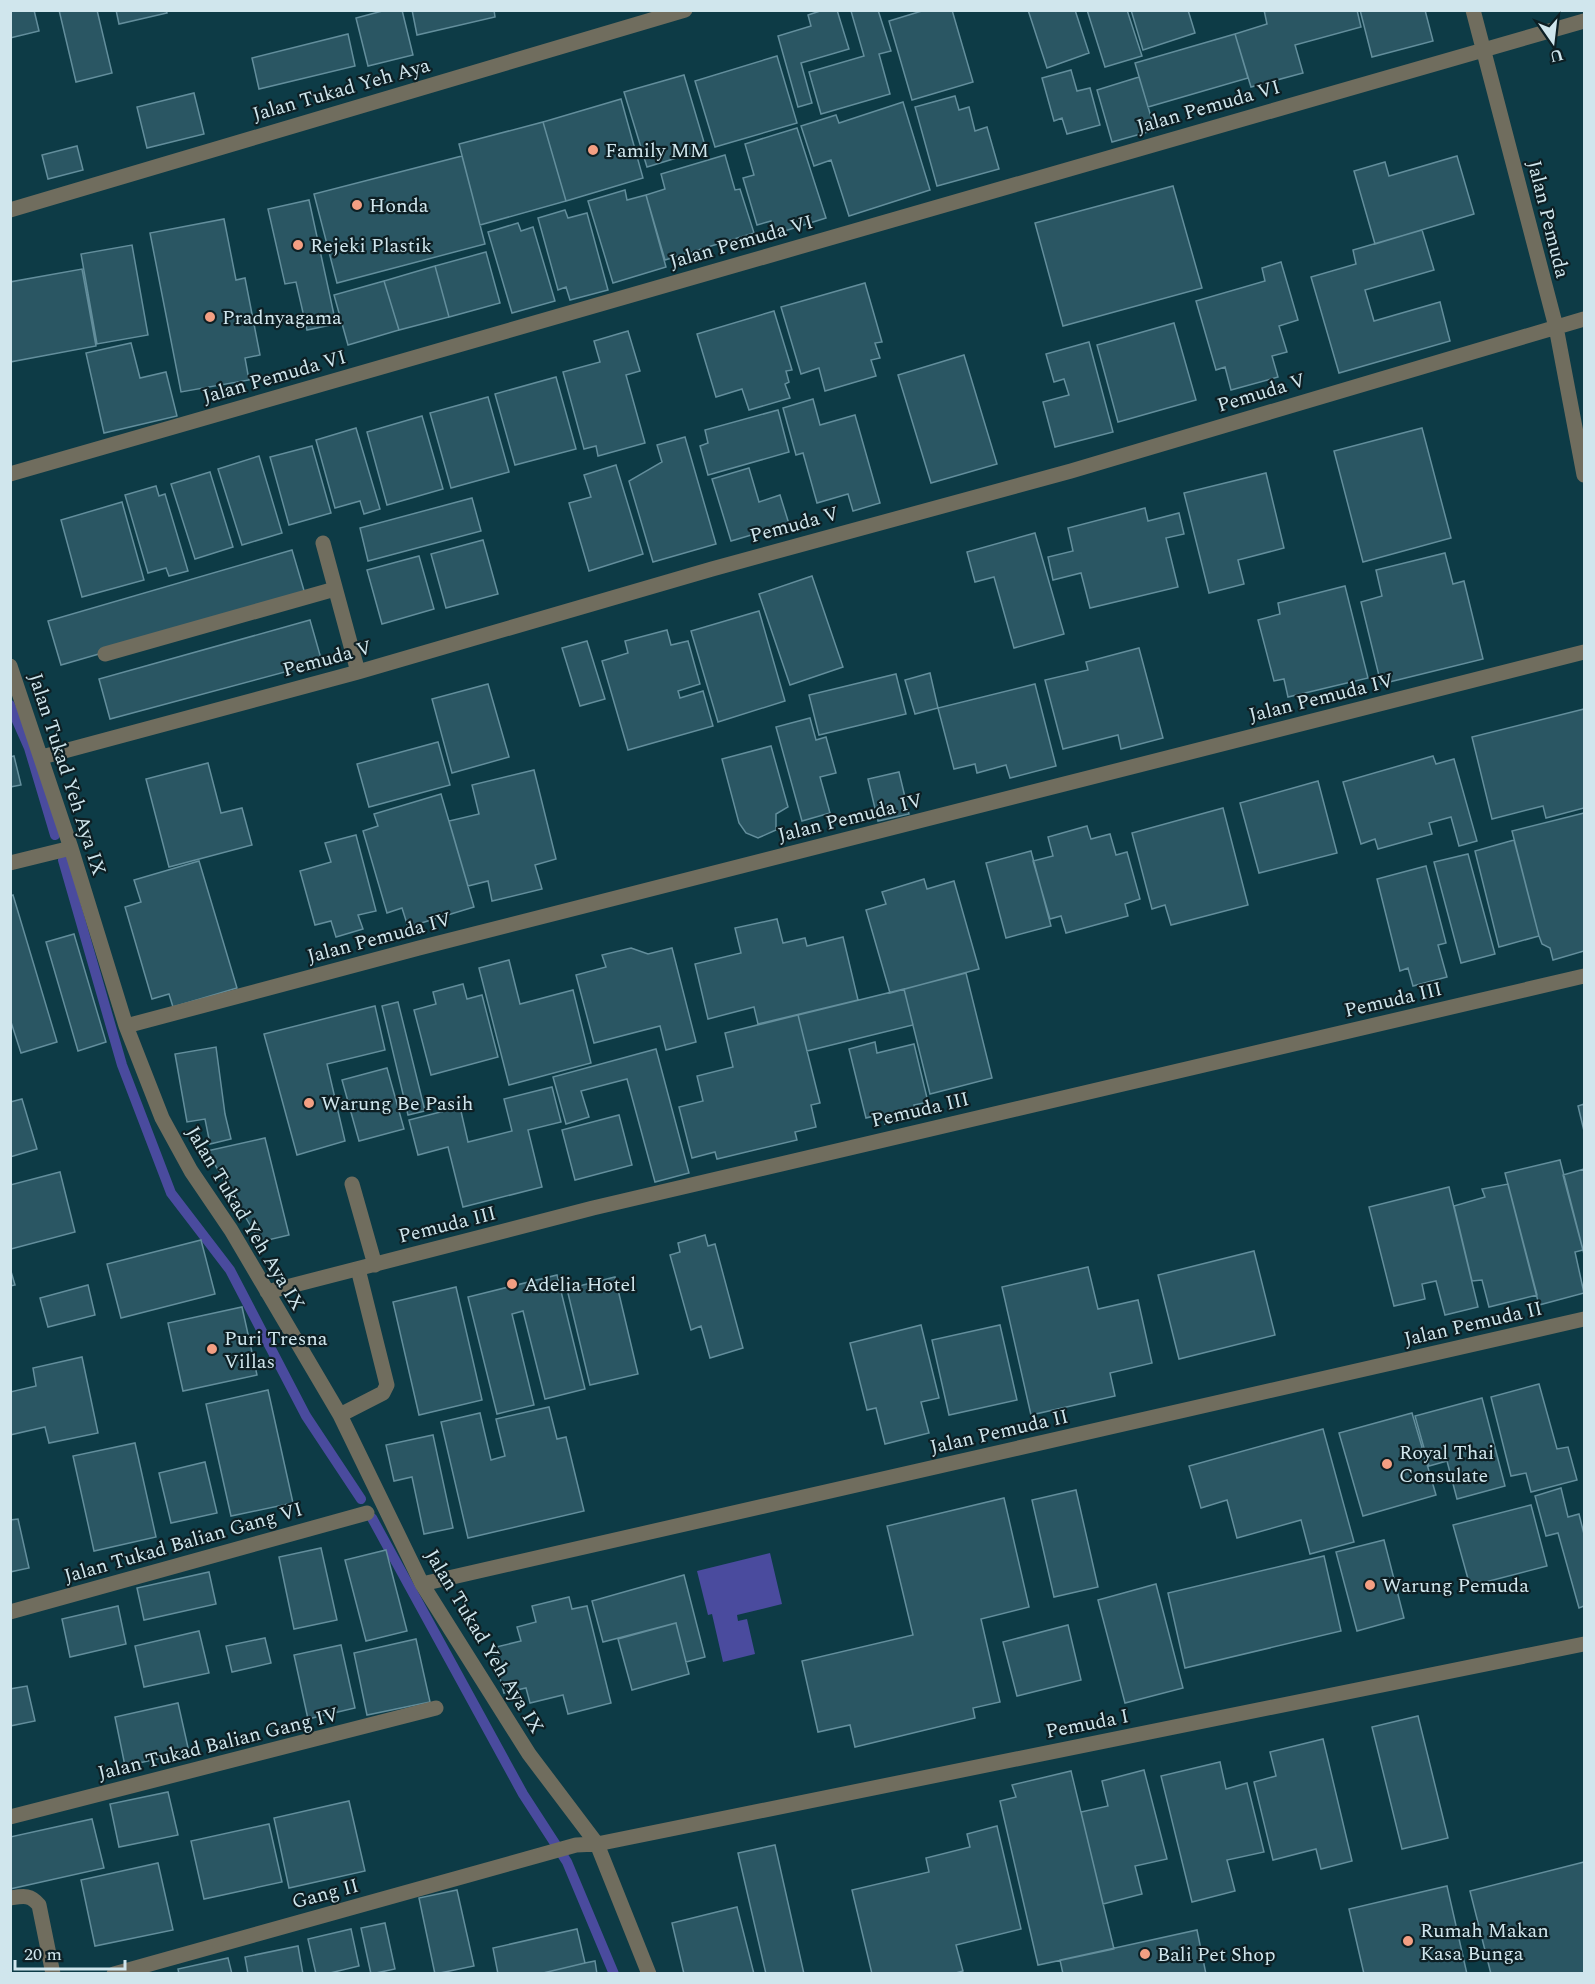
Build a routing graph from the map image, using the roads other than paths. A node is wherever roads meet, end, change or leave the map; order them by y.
1 (685, 10) edge
2 (1473, 10) edge
3 (1584, 21) edge
4 (1484, 49) junction
5 (10, 210) edge
6 (1584, 319) edge
7 (1556, 327) junction
8 (10, 474) edge
9 (1584, 475) edge
10 (323, 543) dead end
11 (335, 590) junction
12 (1584, 652) edge
13 (105, 654) dead end
14 (10, 666) edge
15 (358, 672) junction
16 (42, 757) junction
17 (71, 848) junction
18 (10, 863) edge
19 (1584, 976) edge
20 (126, 1026) junction
21 (352, 1185) dead end
22 (375, 1264) junction
23 (358, 1269) junction
24 (267, 1293) junction
25 (1584, 1320) edge
26 (340, 1415) junction
27 (367, 1513) dead end
28 (422, 1584) junction
29 (10, 1612) edge
30 (1584, 1644) edge
31 (436, 1708) dead end
32 (10, 1817) edge
33 (597, 1844) junction
34 (10, 1898) edge
35 (53, 1974) edge
36 (114, 1974) edge
37 (649, 1974) edge

1 - 5 street, Jalan Tukad Yeh Aya
2 - 4 street, Jalan Pemuda
3 - 4 street, Jalan Pemuda VI
4 - 7 street, Jalan Pemuda
4 - 8 street, Jalan Pemuda VI
6 - 7 street, Pemuda V
7 - 9 street, Jalan Pemuda
7 - 15 street, Pemuda V
10 - 11 street
11 - 13 street
11 - 15 street
12 - 20 street, Jalan Pemuda IV
14 - 16 street, Jalan Tukad Yeh Aya IX
15 - 16 street, Pemuda V
16 - 17 street, Jalan Tukad Yeh Aya IX
17 - 18 street
17 - 20 street, Jalan Tukad Yeh Aya IX
19 - 22 street, Pemuda III
20 - 24 street, Jalan Tukad Yeh Aya IX
21 - 22 street
22 - 23 street, Pemuda III
23 - 24 street, Pemuda III
23 - 26 street
24 - 26 street, Jalan Tukad Yeh Aya IX
25 - 28 street, Jalan Pemuda II
26 - 28 street, Jalan Tukad Yeh Aya IX
27 - 29 street, Jalan Tukad Balian Gang VI
28 - 33 street, Jalan Tukad Yeh Aya IX
30 - 33 street, Pemuda I
31 - 32 street, Jalan Tukad Balian Gang IV
33 - 36 street, Gang II
33 - 37 street, Jalan Tukad Yeh Aya IX
34 - 35 street

